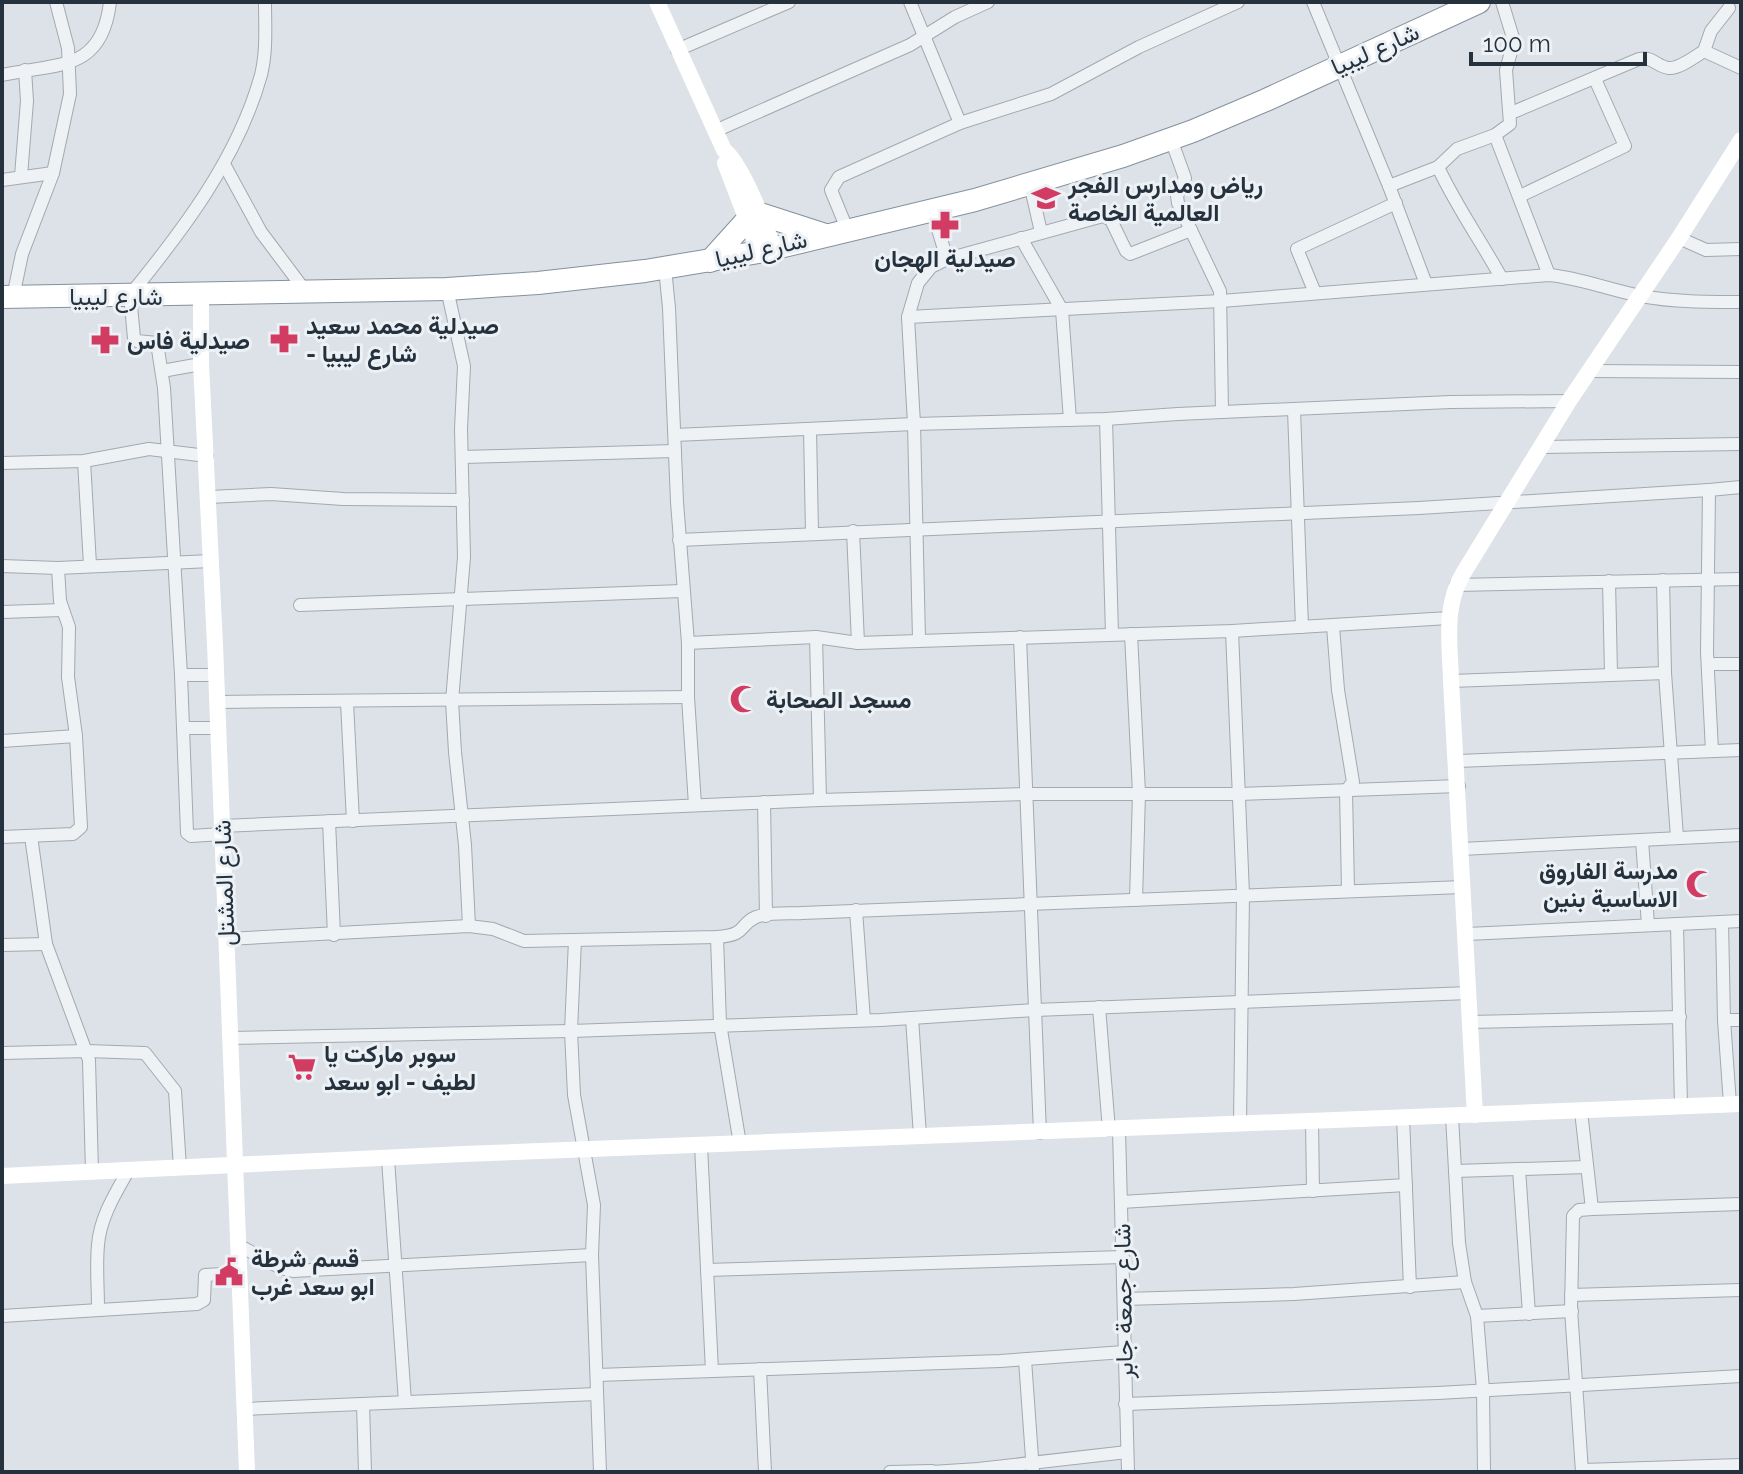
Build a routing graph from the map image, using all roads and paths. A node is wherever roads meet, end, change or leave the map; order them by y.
1 (56, 2) edge
2 (110, 2) edge
3 (265, 2) edge
4 (657, 2) edge
5 (789, 2) edge
6 (910, 2) edge
7 (988, 2) edge
8 (1199, 2) edge
9 (1238, 2) edge
10 (1313, 2) edge
11 (1479, 2) edge
12 (1502, 2) edge
13 (1732, 8) edge
14 (1206, 15) junction
15 (925, 37) junction
16 (677, 50) junction
17 (1704, 51) junction
18 (70, 61) junction
19 (1338, 65) junction
20 (1741, 68) edge
21 (25, 70) junction
22 (2, 75) edge
23 (1595, 79) junction
24 (1511, 113) junction
25 (960, 123) junction
26 (715, 131) junction
27 (1495, 135) junction
28 (1171, 139) junction
29 (1741, 140) edge
30 (224, 164) junction
31 (1438, 167) junction
32 (53, 173) junction
33 (21, 176) junction
34 (2, 180) edge
35 (1030, 184) junction
36 (1389, 186) junction
37 (1520, 196) junction
38 (1396, 203) junction
39 (932, 210) junction
40 (754, 217) junction
41 (847, 229) junction
42 (1191, 230) junction
43 (1041, 232) junction
44 (823, 235) junction
45 (1021, 238) junction
46 (1679, 238) junction
47 (1741, 249) edge
48 (766, 250) junction
49 (947, 259) junction
50 (710, 261) junction
51 (665, 268) junction
52 (1549, 275) junction
53 (1502, 279) junction
54 (1426, 284) junction
55 (447, 289) junction
56 (306, 292) junction
57 (1315, 293) junction
58 (130, 295) junction
59 (201, 295) junction
60 (1640, 296) junction
61 (8, 297) edge
62 (1221, 301) junction
63 (1741, 302) edge
64 (1062, 310) junction
65 (908, 317) junction
66 (201, 364) junction
67 (162, 371) junction
68 (1590, 371) junction
69 (1741, 372) edge
70 (1569, 401) junction
71 (1294, 410) junction
72 (1222, 412) junction
73 (1106, 419) junction
74 (1070, 420) junction
75 (914, 424) junction
76 (810, 429) junction
77 (675, 435) junction
78 (1741, 444) edge
79 (1542, 447) junction
80 (168, 450) junction
81 (675, 451) junction
82 (207, 456) junction
83 (462, 457) junction
84 (84, 461) junction
85 (2, 463) edge
86 (1741, 487) edge
87 (1709, 490) junction
88 (209, 497) junction
89 (463, 500) junction
90 (1508, 501) junction
91 (1297, 513) junction
92 (1108, 521) junction
93 (915, 529) junction
94 (853, 531) junction
95 (812, 533) junction
96 (679, 540) junction
97 (211, 561) junction
98 (173, 562) junction
99 (90, 565) junction
100 (2, 566) edge
101 (58, 568) junction
102 (1741, 579) edge
103 (1663, 580) junction
104 (1707, 580) junction
105 (1609, 581) junction
106 (1456, 585) junction
107 (682, 591) junction
108 (461, 599) junction
109 (300, 605) dead end
110 (62, 610) junction
111 (2, 612) edge
112 (1449, 618) junction
113 (1333, 626) junction
114 (1302, 627) junction
115 (1232, 631) junction
116 (1112, 634) junction
117 (1131, 634) junction
118 (816, 637) junction
119 (1020, 637) junction
120 (919, 639) junction
121 (688, 643) junction
122 (858, 643) junction
123 (1708, 664) junction
124 (1741, 664) edge
125 (1665, 673) junction
126 (1611, 674) junction
127 (181, 675) junction
128 (217, 675) junction
129 (1451, 681) junction
130 (688, 697) junction
131 (452, 701) junction
132 (218, 702) junction
133 (347, 702) junction
134 (183, 728) junction
135 (218, 728) junction
136 (76, 736) junction
137 (2, 741) edge
138 (1741, 750) edge
139 (1712, 751) junction
140 (1670, 752) junction
141 (1458, 761) junction
142 (1459, 786) junction
143 (1346, 791) junction
144 (1139, 793) junction
145 (1028, 794) junction
146 (1240, 794) junction
147 (820, 800) junction
148 (764, 802) junction
149 (695, 805) junction
150 (462, 817) junction
151 (329, 821) junction
152 (353, 821) junction
153 (222, 830) junction
154 (1741, 835) edge
155 (31, 836) junction
156 (2, 837) edge
157 (1677, 837) junction
158 (1642, 840) junction
159 (1461, 849) junction
160 (1463, 887) junction
161 (1348, 890) junction
162 (1243, 894) junction
163 (1136, 900) junction
164 (1032, 903) junction
165 (856, 910) junction
166 (766, 916) junction
167 (1741, 921) edge
168 (1722, 922) junction
169 (1677, 924) junction
170 (1648, 925) junction
171 (469, 926) junction
172 (1467, 934) junction
173 (334, 935) junction
174 (717, 937) junction
175 (226, 939) junction
176 (575, 940) junction
177 (46, 944) junction
178 (2, 945) edge
179 (1469, 993) junction
180 (1240, 1001) junction
181 (1099, 1007) junction
182 (1035, 1010) junction
183 (1680, 1017) junction
184 (912, 1018) junction
185 (864, 1020) junction
186 (1724, 1020) junction
187 (1741, 1020) edge
188 (1470, 1022) junction
189 (720, 1024) junction
190 (571, 1031) junction
191 (230, 1038) junction
192 (87, 1051) junction
193 (2, 1053) edge
194 (1736, 1104) edge
195 (1681, 1107) junction
196 (1581, 1111) junction
197 (1475, 1115) junction
198 (1452, 1116) junction
199 (1403, 1117) junction
200 (1312, 1120) junction
201 (1240, 1123) junction
202 (1114, 1130) junction
203 (1040, 1133) junction
204 (920, 1136) junction
205 (740, 1144) junction
206 (701, 1145) junction
207 (584, 1150) junction
208 (388, 1159) junction
209 (236, 1165) junction
210 (1587, 1167) junction
211 (180, 1168) junction
212 (1519, 1169) junction
213 (128, 1171) junction
214 (1455, 1171) junction
215 (92, 1172) junction
216 (2, 1176) edge
217 (1406, 1185) junction
218 (1313, 1191) junction
219 (1121, 1202) junction
220 (1741, 1204) edge
221 (1592, 1209) junction
222 (238, 1245) junction
223 (592, 1255) junction
224 (1123, 1257) junction
225 (396, 1266) junction
226 (707, 1270) junction
227 (240, 1273) junction
228 (1465, 1282) junction
229 (1410, 1287) junction
230 (1741, 1290) edge
231 (1571, 1295) junction
232 (1124, 1299) junction
233 (98, 1308) junction
234 (1572, 1311) junction
235 (1529, 1314) junction
236 (2, 1316) edge
237 (1477, 1316) junction
238 (1124, 1352) junction
239 (1025, 1360) junction
240 (760, 1369) junction
241 (712, 1371) junction
242 (597, 1375) junction
243 (1741, 1376) edge
244 (1574, 1385) junction
245 (1483, 1390) junction
246 (597, 1394) junction
247 (405, 1402) junction
248 (363, 1404) junction
249 (1125, 1404) junction
250 (245, 1409) junction
251 (1127, 1452) junction
252 (1741, 1465) edge
253 (1032, 1467) edge
254 (1582, 1471) edge
255 (247, 1472) edge
256 (365, 1472) edge
257 (600, 1472) edge
258 (765, 1472) edge
259 (890, 1472) edge
260 (932, 1472) edge
261 (1128, 1472) edge
262 (1484, 1472) edge

1 - 18 street
2 - 18 street
3 - 30 street
4 - 16 street
5 - 16 street
6 - 15 street
7 - 15 street
8 - 14 street
9 - 14 street
10 - 19 street
11 - 19 highway, شارع ليبيا
12 - 24 street
13 - 17 street
14 - 25 street
15 - 25 street
15 - 26 street
16 - 26 street
17 - 20 street
17 - 23 street
18 - 21 street
18 - 32 street
19 - 28 highway, شارع ليبيا
19 - 36 street
21 - 22 street
21 - 33 street
23 - 24 street
23 - 37 street
24 - 27 street
25 - 41 street
26 - 40 street
27 - 31 street
27 - 37 street
28 - 35 highway, شارع ليبيا
28 - 42 street
29 - 46 street
30 - 56 street
30 - 58 street
31 - 36 street
31 - 53 street
32 - 33 street
32 - 61 street
33 - 34 street
35 - 39 highway, شارع ليبيا
35 - 43 street
36 - 38 street
37 - 52 street
38 - 54 street
38 - 57 street
39 - 41 highway, شارع ليبيا
39 - 49 street
40 - 44 highway
40 - 48 street
40 - 50 highway
41 - 44 highway, شارع ليبيا
42 - 43 street
42 - 62 street
43 - 45 street
44 - 48 highway, شارع ليبيا
45 - 49 street
45 - 64 street
46 - 47 street
46 - 60 street
48 - 50 highway, شارع ليبيا
49 - 65 street
50 - 51 highway, شارع ليبيا
51 - 55 highway, شارع ليبيا
51 - 77 street
52 - 53 street
52 - 60 street
53 - 54 street
54 - 57 street
55 - 56 highway, شارع ليبيا
55 - 83 street
56 - 59 highway, شارع ليبيا
57 - 62 street
58 - 59 highway, شارع ليبيا
58 - 61 highway, شارع ليبيا
58 - 67 street
59 - 66 street, شارع المشتل
60 - 63 street
60 - 68 street
62 - 64 street
62 - 72 street
64 - 65 street
64 - 74 street
65 - 75 street
66 - 67 street
66 - 82 street, شارع المشتل
67 - 80 street
68 - 69 street
68 - 70 street
70 - 71 street
70 - 79 street
71 - 72 street
71 - 91 street
72 - 73 street
73 - 74 street
73 - 92 street
74 - 75 street
75 - 76 street
75 - 93 street
76 - 77 street
76 - 95 street
77 - 81 street
78 - 79 street
79 - 90 street
80 - 82 street
80 - 84 street
80 - 98 street
81 - 83 street
81 - 96 street
82 - 88 street, شارع المشتل
83 - 89 street
84 - 85 street
84 - 99 street
86 - 87 street
87 - 90 street
87 - 104 street
88 - 89 street
88 - 97 street, شارع المشتل
89 - 108 street
90 - 91 street
90 - 106 street
91 - 92 street
91 - 114 street
92 - 93 street
92 - 116 street
93 - 94 street
93 - 120 street
94 - 95 street
94 - 122 street
95 - 96 street
96 - 107 street
97 - 98 street
97 - 128 street, شارع المشتل
98 - 99 street
98 - 127 street
99 - 101 street
100 - 101 street
101 - 110 street
102 - 104 street
103 - 104 street
103 - 105 street
103 - 125 street
104 - 123 street
105 - 106 street
105 - 126 street
106 - 112 street
107 - 108 street
107 - 121 street
108 - 109 street
108 - 131 street
110 - 111 street
110 - 136 street
112 - 113 street
112 - 129 street
113 - 114 street
113 - 143 street
114 - 115 street
115 - 117 street
115 - 146 street
116 - 117 street
116 - 119 street
117 - 144 street
118 - 121 street
118 - 122 street
118 - 147 street
119 - 120 street
119 - 145 street
120 - 122 street
121 - 130 street
123 - 124 street
123 - 139 street
125 - 126 street
125 - 140 street
126 - 129 street
127 - 128 street
127 - 134 street
128 - 132 street, شارع المشتل
129 - 141 street
130 - 131 street
130 - 149 street
131 - 133 street
131 - 150 street
132 - 133 street
132 - 135 street, شارع المشتل
133 - 152 street
134 - 135 street
134 - 153 street
135 - 153 street, شارع المشتل
136 - 137 street
136 - 155 street
138 - 139 street
139 - 140 street
140 - 141 street
140 - 157 street
141 - 142 street
142 - 143 street
142 - 159 street
143 - 146 street
143 - 161 street
144 - 145 street
144 - 146 street
144 - 163 street
145 - 147 street
145 - 164 street
146 - 162 street
147 - 148 street
148 - 149 street
148 - 166 street
149 - 150 street
150 - 152 street
150 - 171 street
151 - 152 street
151 - 153 street
151 - 173 street
153 - 175 street, شارع المشتل
154 - 157 street
155 - 156 street
155 - 177 street
157 - 158 street
158 - 159 street
158 - 170 street
159 - 160 street
160 - 161 street
160 - 172 street
161 - 162 street
162 - 163 street
162 - 180 street
163 - 164 street
164 - 165 street
164 - 182 street
165 - 166 street
165 - 185 street
166 - 174 street
167 - 168 street
168 - 169 street
168 - 186 street
169 - 170 street
169 - 183 street
170 - 172 street
171 - 173 street
171 - 176 street
172 - 179 street
173 - 175 street
174 - 176 street
174 - 189 street
175 - 191 street, شارع المشتل
176 - 190 street
177 - 178 street
177 - 192 street
179 - 180 street
179 - 188 street
180 - 181 street
180 - 201 street
181 - 182 street
181 - 202 street, شارع جمعة جابر
182 - 184 street
182 - 203 street
183 - 188 street
183 - 195 street
184 - 185 street
184 - 204 street
185 - 189 street
186 - 187 street
186 - 194 street
188 - 197 street
189 - 190 street
189 - 205 street
190 - 191 street
190 - 207 street
191 - 209 street, شارع المشتل
192 - 193 street
192 - 211 street
192 - 215 street
194 - 195 street
195 - 196 street
196 - 197 street
196 - 210 street
197 - 198 street
198 - 199 street
198 - 214 street
199 - 200 street
199 - 217 street
200 - 201 street
200 - 218 street
201 - 202 street
202 - 203 street
202 - 219 street, شارع جمعة جابر
203 - 204 street
204 - 205 street
205 - 206 street
206 - 207 street
206 - 226 street
207 - 208 street
207 - 223 street
208 - 209 street
208 - 225 street
209 - 211 street
209 - 222 street, شارع المشتل
210 - 212 street
210 - 221 street
211 - 213 street
212 - 214 street
212 - 235 street
213 - 215 street
213 - 233 street
214 - 228 street
215 - 216 street
217 - 218 street
217 - 229 street
218 - 219 street
219 - 224 street, شارع جمعة جابر
220 - 221 street
221 - 231 street
222 - 225 street
222 - 227 street, شارع المشتل
223 - 225 street
223 - 242 street
224 - 226 street
224 - 232 street, شارع جمعة جابر
225 - 247 street
226 - 241 street
227 - 233 street
227 - 250 street, شارع المشتل
228 - 229 street
228 - 237 street
229 - 232 street
230 - 231 street
231 - 234 street
232 - 238 street, شارع جمعة جابر
233 - 236 street
234 - 235 street
234 - 244 street
235 - 237 street
237 - 245 street
238 - 239 street
238 - 249 street, شارع جمعة جابر
239 - 240 street
239 - 253 street
240 - 241 street
240 - 258 street
241 - 242 street
242 - 246 street
243 - 244 street
244 - 245 street
244 - 254 street
245 - 249 street
245 - 262 street
246 - 247 street
246 - 257 street
247 - 248 street
248 - 250 street
248 - 256 street
249 - 251 street, شارع جمعة جابر
250 - 255 street, شارع المشتل
251 - 253 street
251 - 261 street, شارع جمعة جابر
252 - 254 street
253 - 260 street
259 - 260 street

